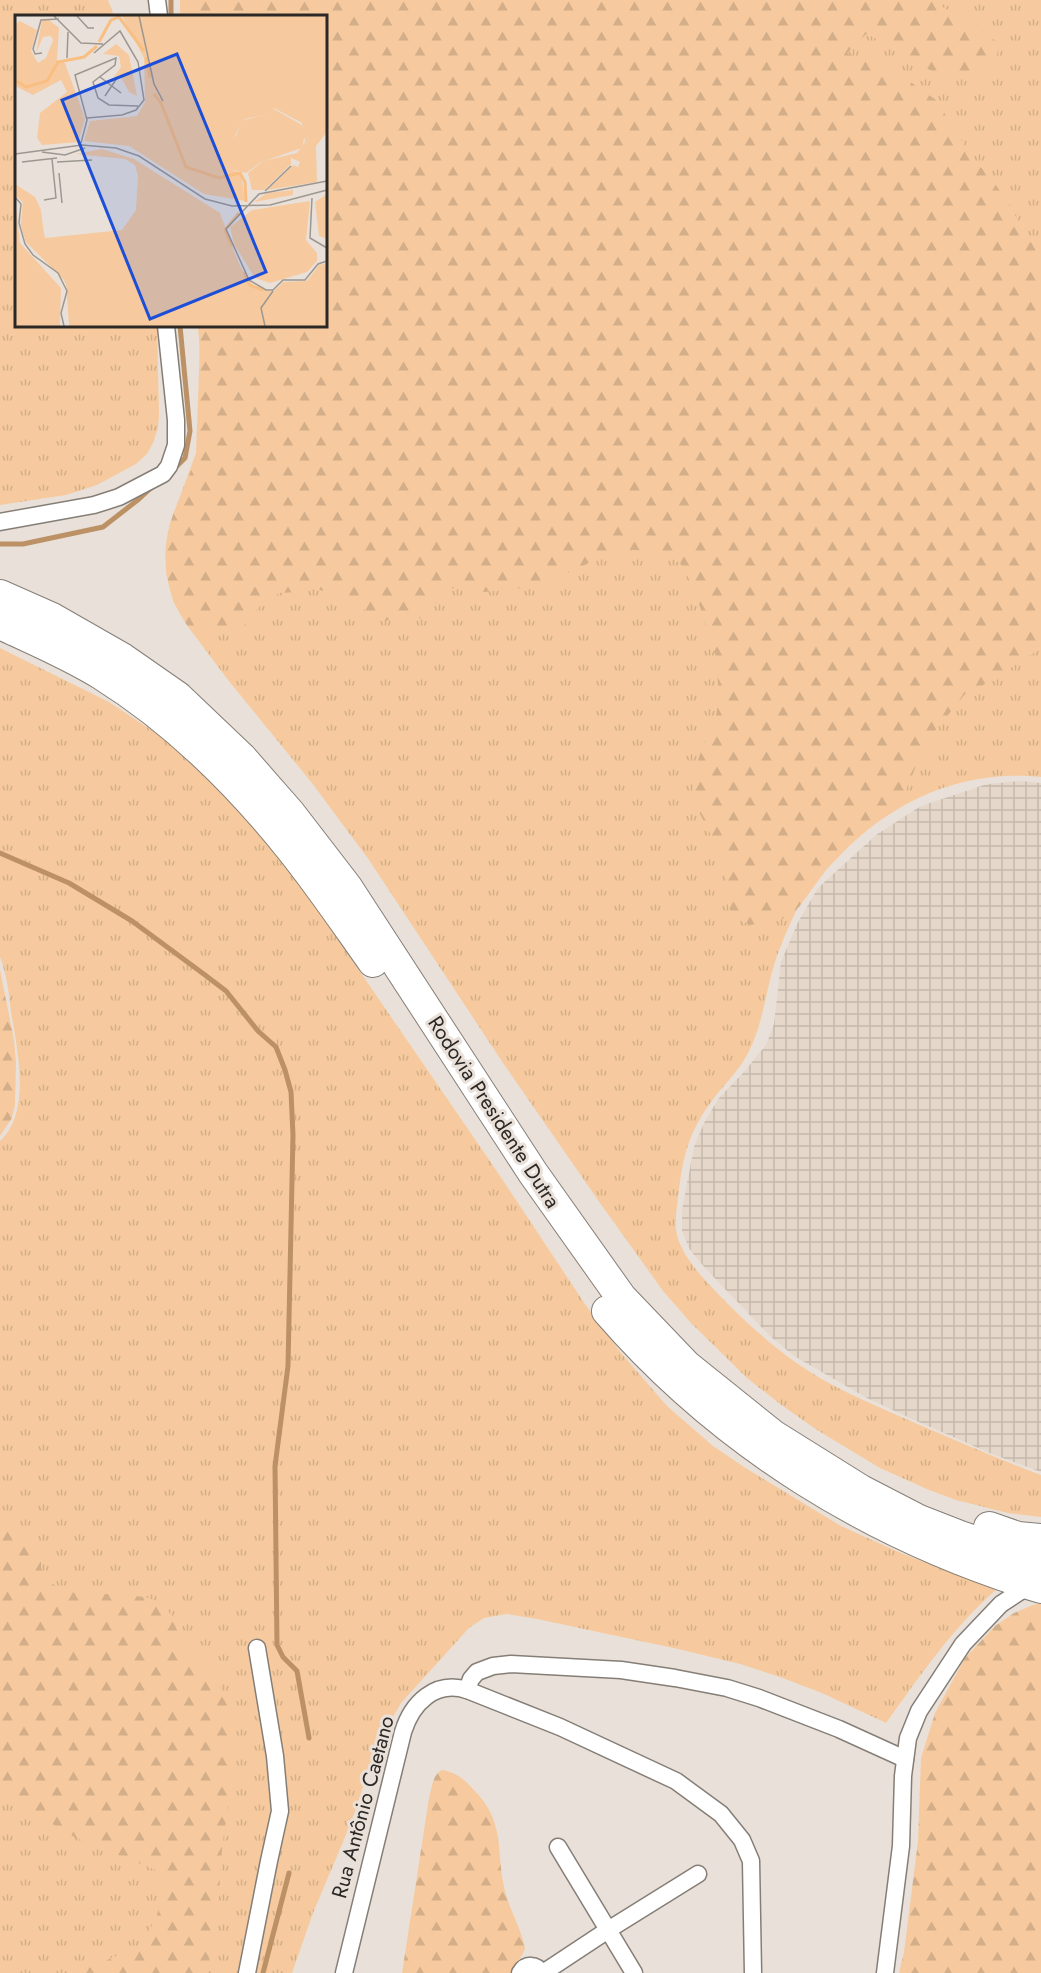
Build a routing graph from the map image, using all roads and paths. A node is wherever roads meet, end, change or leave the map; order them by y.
1 (157, 0) edge
2 (159, 15) edge
3 (166, 327) edge
4 (0, 522) edge
5 (0, 595) edge
6 (0, 624) edge
7 (46, 630) junction
8 (558, 1209) junction
9 (1041, 1539) edge
10 (1037, 1579) edge
11 (257, 1648) dead end
12 (467, 1690) junction
13 (904, 1759) junction
14 (558, 1847) dead end
15 (698, 1874) dead end
16 (608, 1930) junction
17 (247, 1973) edge
18 (344, 1973) edge
19 (520, 1973) edge
20 (542, 1973) edge
21 (634, 1973) edge
22 (753, 1973) edge
23 (885, 1973) edge

1 - 2 street
3 - 4 street
5 - 7 highway, Rodovia Presidente Dutra
6 - 7 highway, Rodovia Presidente Dutra
7 - 8 highway, Rodovia Presidente Dutra
7 - 10 highway, Rodovia Presidente Dutra
8 - 9 highway
8 - 10 highway, Rodovia Presidente Dutra
10 - 13 street
11 - 17 street
12 - 13 street
12 - 18 street, Rua Antônio Caetano
12 - 22 street, Rua Antônio Caetano
13 - 23 street
14 - 16 street
15 - 16 street
16 - 20 street
16 - 21 street
19 - 20 street

